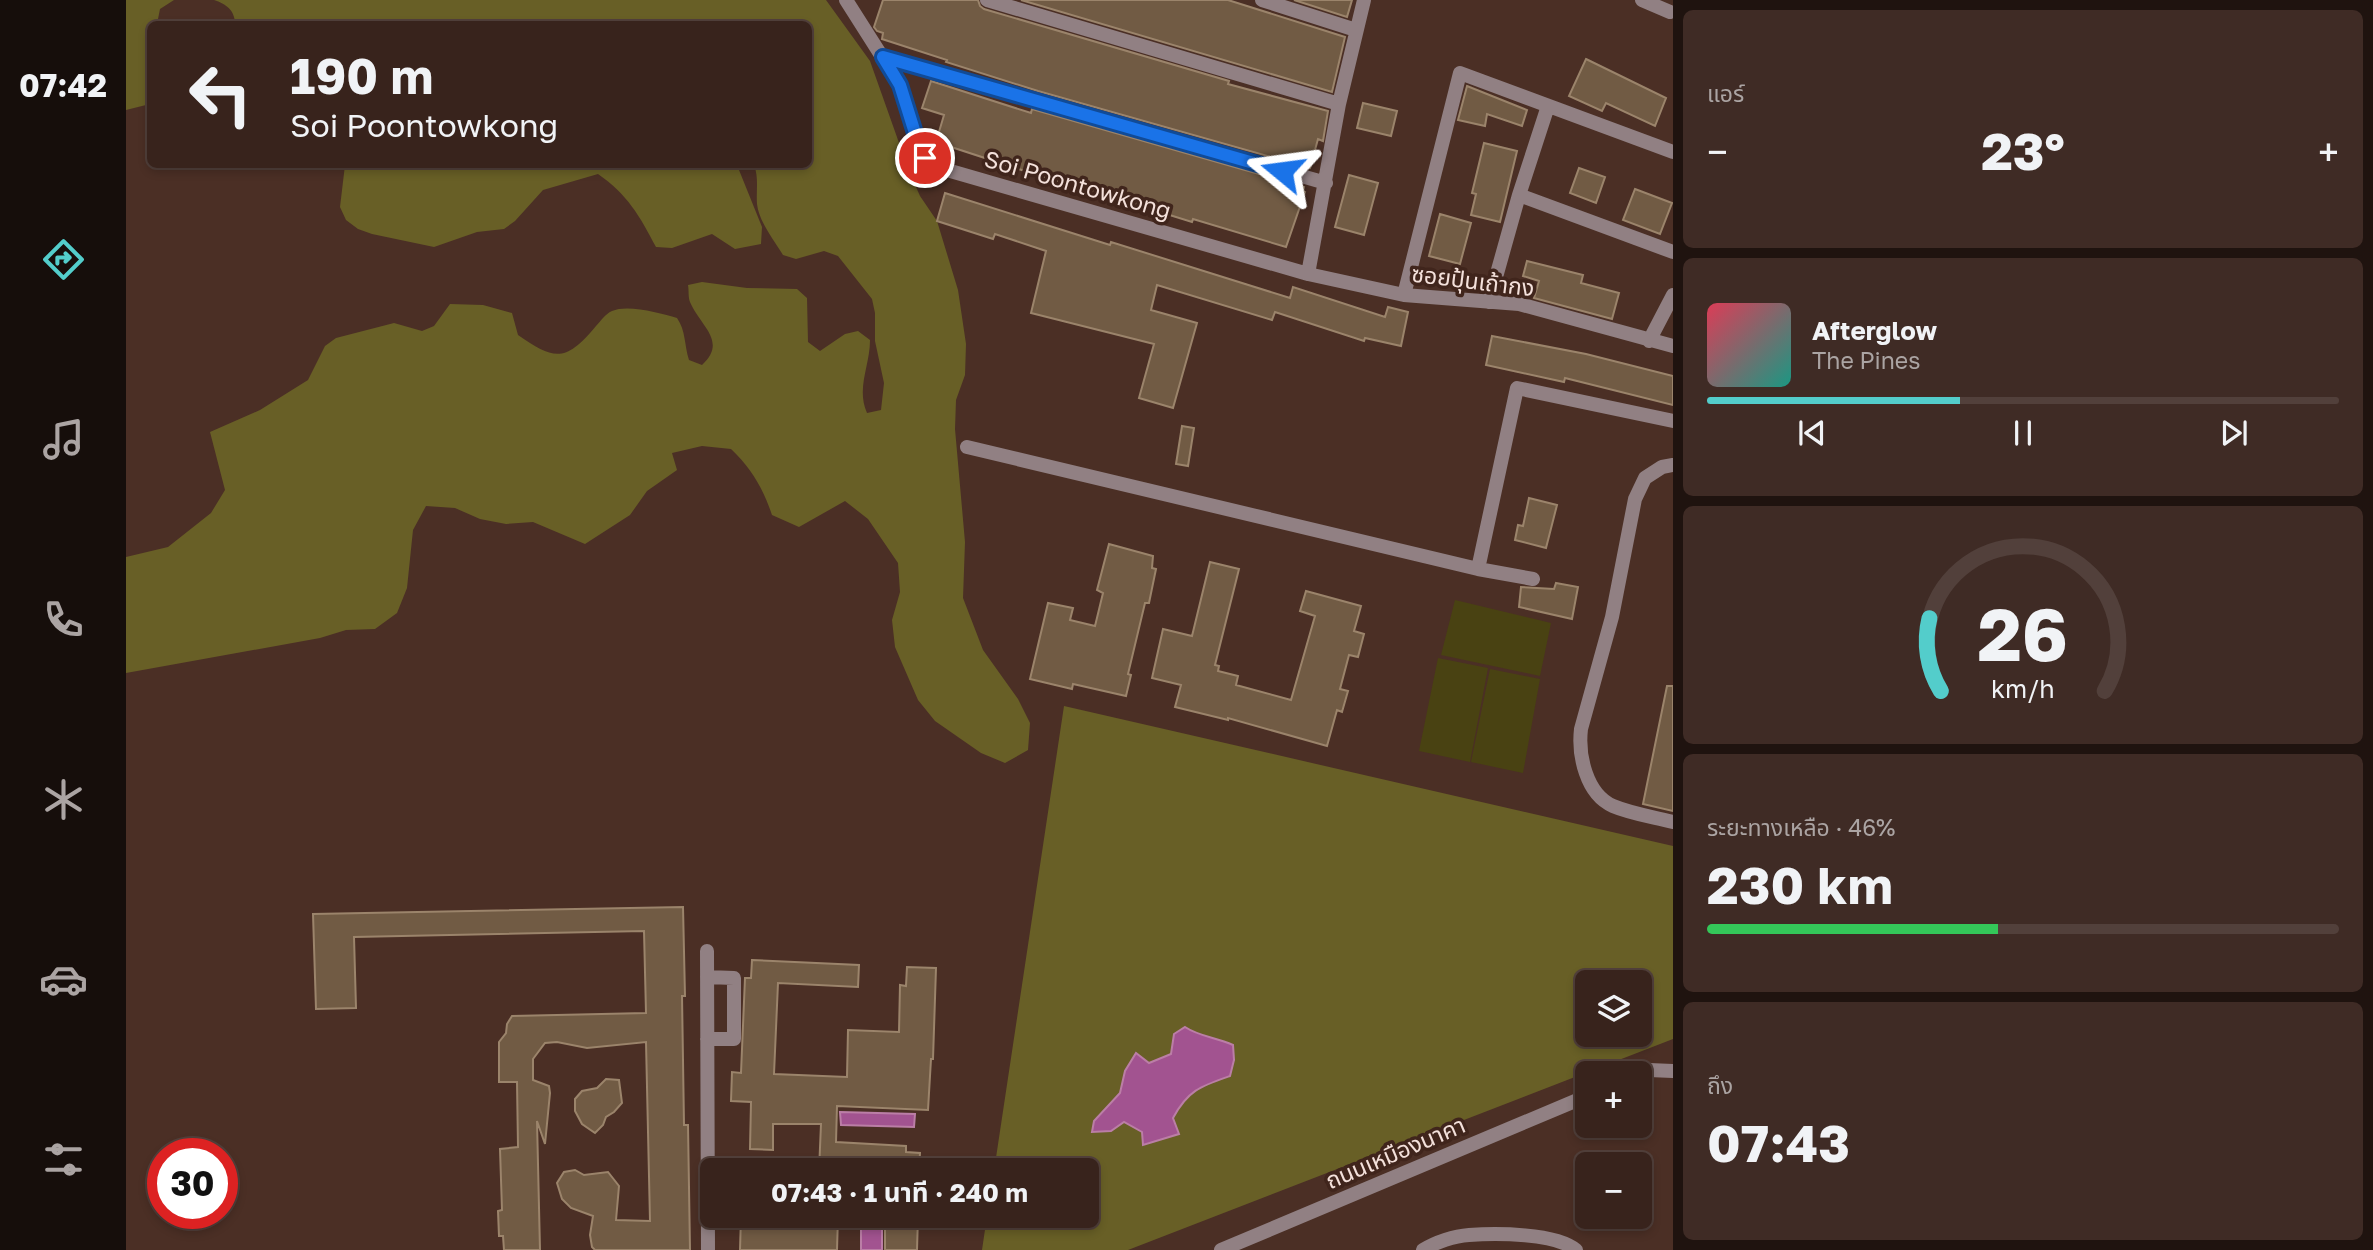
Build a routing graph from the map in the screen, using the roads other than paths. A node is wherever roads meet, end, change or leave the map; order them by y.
1 (987, 0) edge
2 (1262, 0) edge
3 (1364, 0) edge
4 (1642, 0) edge
5 (847, 2) edge
6 (1670, 12) dead end
7 (1356, 30) junction
8 (883, 57) junction
9 (1339, 104) junction
10 (1548, 106) junction
11 (1673, 152) edge
12 (1326, 183) junction
13 (1520, 195) junction
14 (1673, 252) edge
15 (1308, 274) junction
16 (1404, 295) junction
17 (1673, 295) edge
18 (1489, 302) junction
19 (1649, 341) junction
20 (1673, 346) edge
21 (1673, 421) edge
22 (967, 447) dead end
23 (1673, 465) edge
24 (1478, 569) junction
25 (1533, 579) dead end
26 (1673, 821) edge
27 (707, 951) dead end
28 (707, 977) junction
29 (706, 1040) junction
30 (1652, 1070) edge
31 (1673, 1071) edge
32 (1575, 1101) edge
33 (708, 1250) edge
34 (1221, 1250) edge
35 (1423, 1250) edge
36 (1576, 1250) edge

1 - 9 street
2 - 7 street
3 - 7 street
4 - 6 street
5 - 8 street, Soi Poontowkong
7 - 9 street
8 - 12 street
8 - 15 street, Soi Poontowkong
9 - 12 street
10 - 11 street
10 - 13 street
10 - 16 street
12 - 15 street
13 - 14 street
13 - 18 street
15 - 16 street, ซอยปุ้นเถ้ากง
16 - 18 street, ซอยปุ้นเถ้ากง
17 - 19 street
18 - 19 street, ซอยปุ้นเถ้ากง
19 - 20 street, ซอยปุ้นเถ้ากง
21 - 24 street
22 - 24 street
23 - 26 street
24 - 25 street
27 - 28 street
28 - 29 street
28 - 29 street
29 - 33 street
30 - 31 street
32 - 34 street, ถนนเหมืองนาคา
35 - 36 street

